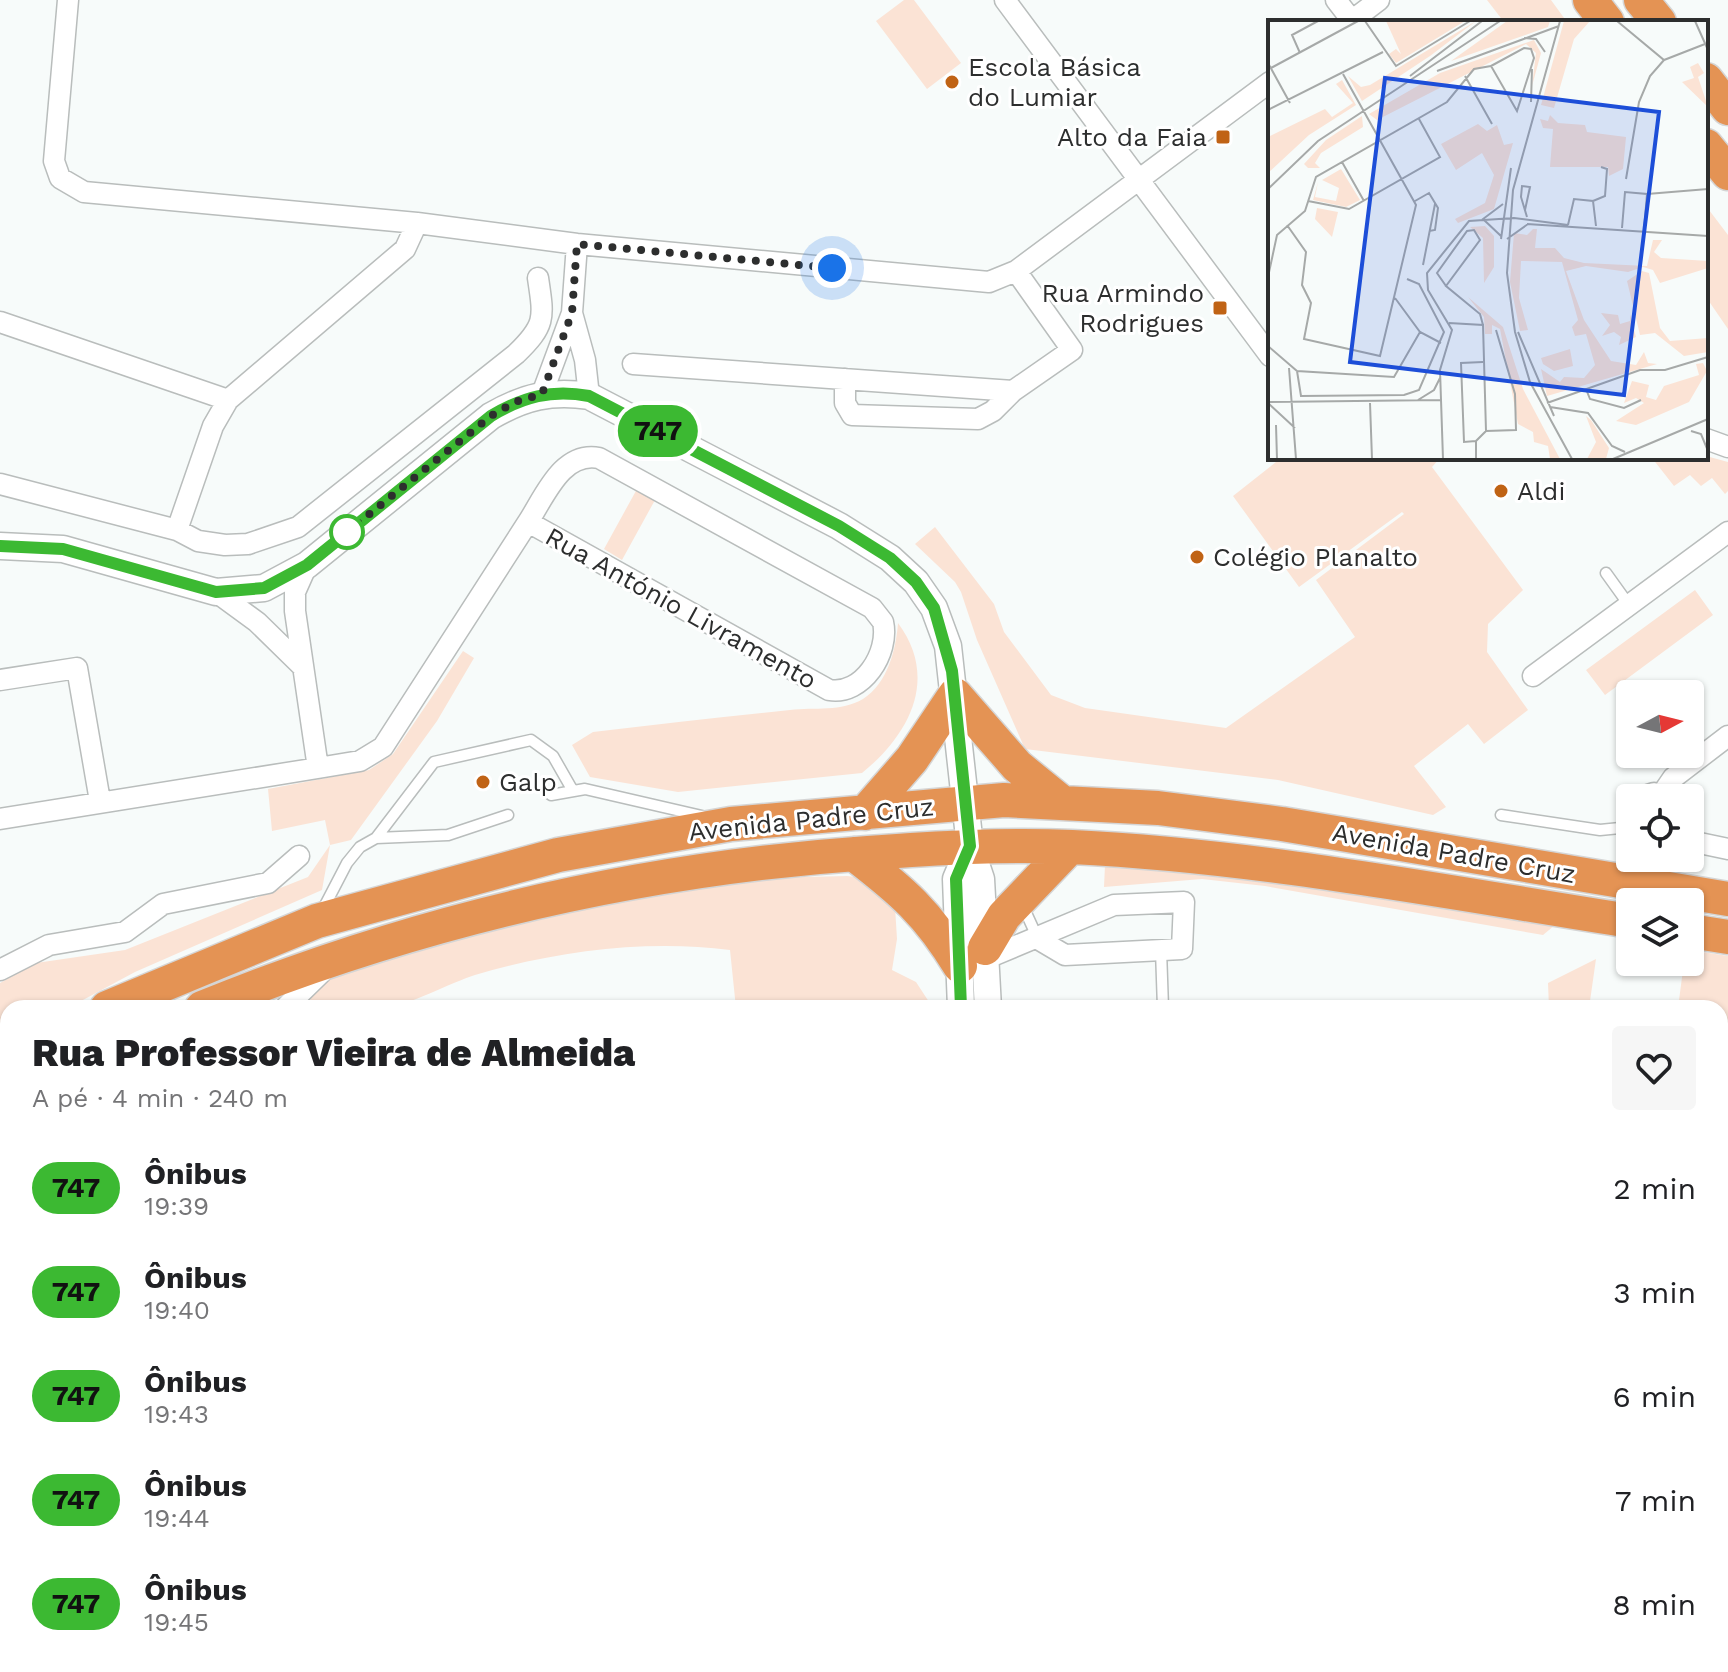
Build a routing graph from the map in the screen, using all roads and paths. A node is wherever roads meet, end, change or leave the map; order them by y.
1 (68, 0) edge
2 (1005, 0) edge
3 (1336, 0) edge
4 (1379, 0) edge
5 (1590, 0) edge
6 (1641, 0) edge
7 (1351, 20) edge
8 (1354, 20) edge
9 (1605, 20) edge
10 (1657, 20) edge
11 (1268, 83) edge
12 (1708, 83) edge
13 (1728, 108) edge
14 (1708, 148) edge
15 (1728, 173) edge
16 (1138, 180) junction
17 (417, 223) junction
18 (577, 244) junction
19 (1016, 271) junction
20 (538, 278) dead end
21 (572, 313) junction
22 (0, 322) edge
23 (1268, 353) edge
24 (633, 364) dead end
25 (845, 379) junction
26 (1013, 391) junction
27 (542, 394) junction
28 (589, 396) junction
29 (228, 400) junction
30 (1708, 440) edge
31 (1728, 447) edge
32 (0, 484) edge
33 (528, 522) junction
34 (177, 530) junction
35 (1728, 532) edge
36 (0, 546) edge
37 (307, 565) junction
38 (1606, 573) dead end
39 (216, 592) junction
40 (1629, 605) junction
41 (302, 666) junction
42 (1533, 676) dead end
43 (0, 680) edge
44 (955, 695) junction
45 (1728, 736) edge
46 (318, 768) junction
47 (1670, 784) edge
48 (573, 791) junction
49 (551, 795) dead end
50 (100, 801) junction
51 (1060, 801) junction
52 (965, 802) junction
53 (865, 813) junction
54 (508, 815) dead end
55 (1501, 815) dead end
56 (0, 819) edge
57 (731, 824) junction
58 (1616, 828) edge
59 (376, 838) junction
60 (1704, 844) edge
61 (970, 846) junction
62 (1070, 847) junction
63 (1728, 849) edge
64 (854, 854) junction
65 (299, 856) dead end
66 (1717, 895) edge
67 (1020, 898) junction
68 (1616, 919) edge
69 (317, 921) junction
70 (1704, 933) edge
71 (1728, 937) edge
72 (1038, 939) junction
73 (1161, 950) junction
74 (338, 955) junction
75 (977, 957) junction
76 (0, 970) edge
77 (126, 1000) edge
78 (223, 1000) edge
79 (293, 1000) edge
80 (964, 1000) edge
81 (986, 1000) edge
82 (1163, 1000) edge

1 - 17 street
2 - 16 street
3 - 7 street
4 - 8 street
5 - 9 highway
6 - 10 highway
11 - 16 street
12 - 13 highway
14 - 15 highway
16 - 19 street
16 - 23 street
17 - 18 street
17 - 29 street
18 - 19 street
18 - 21 street
19 - 26 street
20 - 34 street
21 - 27 street
21 - 28 street
22 - 29 street
24 - 25 street
25 - 26 street
25 - 26 street
27 - 28 street
27 - 37 street
28 - 44 street
29 - 34 street
30 - 31 street
32 - 34 street
33 - 33 street, Rua António Livramento
33 - 46 street, Rua António Livramento
35 - 40 street
36 - 39 street
37 - 39 street
37 - 41 street
38 - 40 lane
39 - 41 street
40 - 42 street
41 - 46 street
43 - 50 street
44 - 51 highway
44 - 52 street
44 - 53 highway
45 - 47 street
46 - 50 street, Rua António Livramento
48 - 49 lane
48 - 57 lane
48 - 59 lane
50 - 56 street, Rua António Livramento
51 - 52 highway, Avenida Padre Cruz
51 - 66 highway, Avenida Padre Cruz
52 - 53 highway, Avenida Padre Cruz
52 - 61 street
53 - 57 highway, Avenida Padre Cruz
54 - 59 lane
55 - 58 lane
57 - 69 highway, Avenida Padre Cruz
59 - 69 lane
60 - 63 street
61 - 62 highway, Avenida Padre Cruz
61 - 64 highway, Avenida Padre Cruz
61 - 75 street
62 - 67 highway
62 - 68 highway, Avenida Padre Cruz
64 - 74 highway, Avenida Padre Cruz
64 - 75 highway
65 - 76 street
67 - 72 lane
67 - 75 highway
69 - 77 highway, Avenida Padre Cruz
70 - 71 highway
72 - 73 street
72 - 73 street
72 - 75 street
73 - 82 lane
74 - 78 highway, Avenida Padre Cruz
74 - 79 street, Avenida Padre Cruz
75 - 80 street
75 - 81 street

